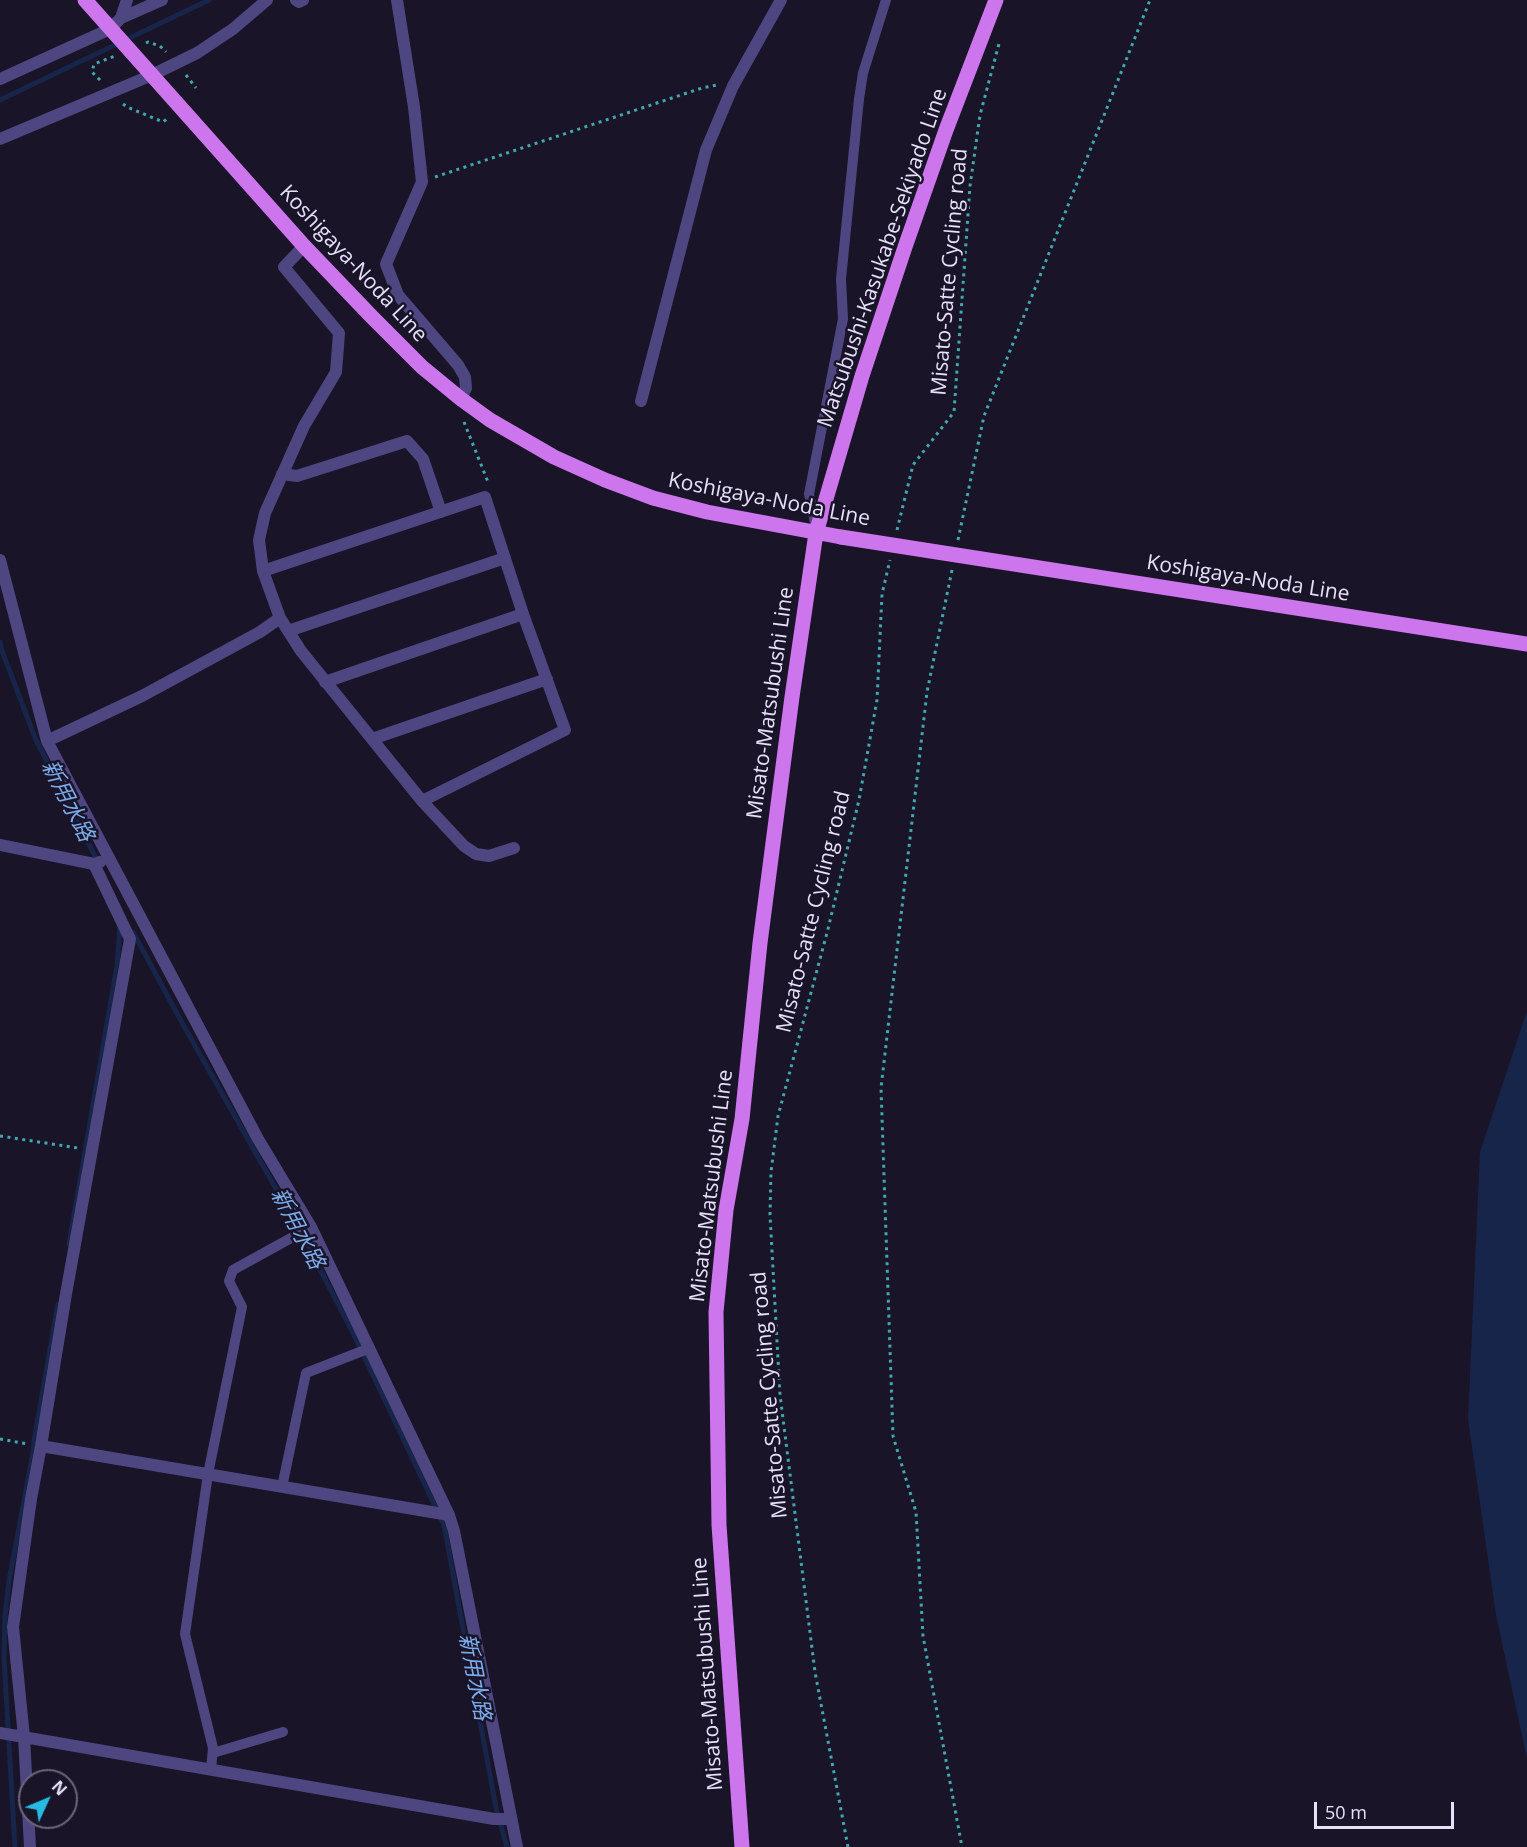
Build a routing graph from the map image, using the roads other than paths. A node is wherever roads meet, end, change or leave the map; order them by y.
1 (85, 0) edge
2 (127, 0) edge
3 (162, 0) edge
4 (267, 0) edge
5 (296, 0) edge
6 (303, 0) edge
7 (397, 0) edge
8 (781, 0) edge
9 (886, 0) edge
10 (996, 0) edge
11 (116, 23) junction
12 (152, 75) junction
13 (0, 79) edge
14 (0, 139) edge
15 (304, 246) junction
16 (461, 399) junction
17 (641, 401) dead end
18 (282, 474) junction
19 (441, 512) junction
20 (816, 533) junction
21 (505, 558) junction
22 (0, 560) edge
23 (263, 571) junction
24 (523, 614) junction
25 (280, 618) junction
26 (288, 631) junction
27 (1527, 644) edge
28 (547, 679) junction
29 (325, 682) junction
30 (372, 739) junction
31 (47, 741) junction
32 (422, 801) junction
33 (0, 845) edge
34 (514, 848) dead end
35 (110, 860) junction
36 (94, 864) junction
37 (311, 1227) junction
38 (370, 1348) junction
39 (41, 1446) junction
40 (208, 1474) junction
41 (282, 1487) junction
42 (449, 1515) junction
43 (0, 1732) edge
44 (284, 1732) dead end
45 (24, 1737) junction
46 (213, 1753) junction
47 (211, 1769) junction
48 (503, 1819) junction
49 (30, 1847) edge
50 (517, 1847) edge
51 (742, 1847) edge

1 - 11 main road, Koshigaya-Noda Line
2 - 11 street
3 - 11 street
4 - 12 street
5 - 6 street
7 - 16 street
8 - 17 street
9 - 20 lane
10 - 20 main road, Matsubushi-Kasukabe-Sekiyado Line
11 - 12 main road, Koshigaya-Noda Line
11 - 13 street
12 - 14 street
12 - 15 main road, Koshigaya-Noda Line
15 - 16 main road, Koshigaya-Noda Line
15 - 18 street
16 - 20 main road, Koshigaya-Noda Line
18 - 19 street
18 - 23 street
19 - 21 street
19 - 23 street
20 - 27 main road, Koshigaya-Noda Line, bridge
20 - 51 main road, Misato-Matsubushi Line
21 - 24 street
21 - 26 street
22 - 31 street
23 - 25 street
24 - 28 street
24 - 29 street
25 - 26 street
25 - 31 street
26 - 29 street
28 - 30 street
28 - 32 street
29 - 30 street
30 - 32 street
31 - 35 street
32 - 34 street
33 - 36 street
35 - 36 street
35 - 37 street
36 - 39 street
37 - 38 street
37 - 40 lane
38 - 41 lane
38 - 42 street
39 - 40 street
39 - 45 street
40 - 41 street
40 - 46 lane
41 - 42 street
42 - 48 street
43 - 45 street
44 - 46 lane
45 - 47 street
45 - 49 street
46 - 47 lane
47 - 48 street
48 - 50 street

